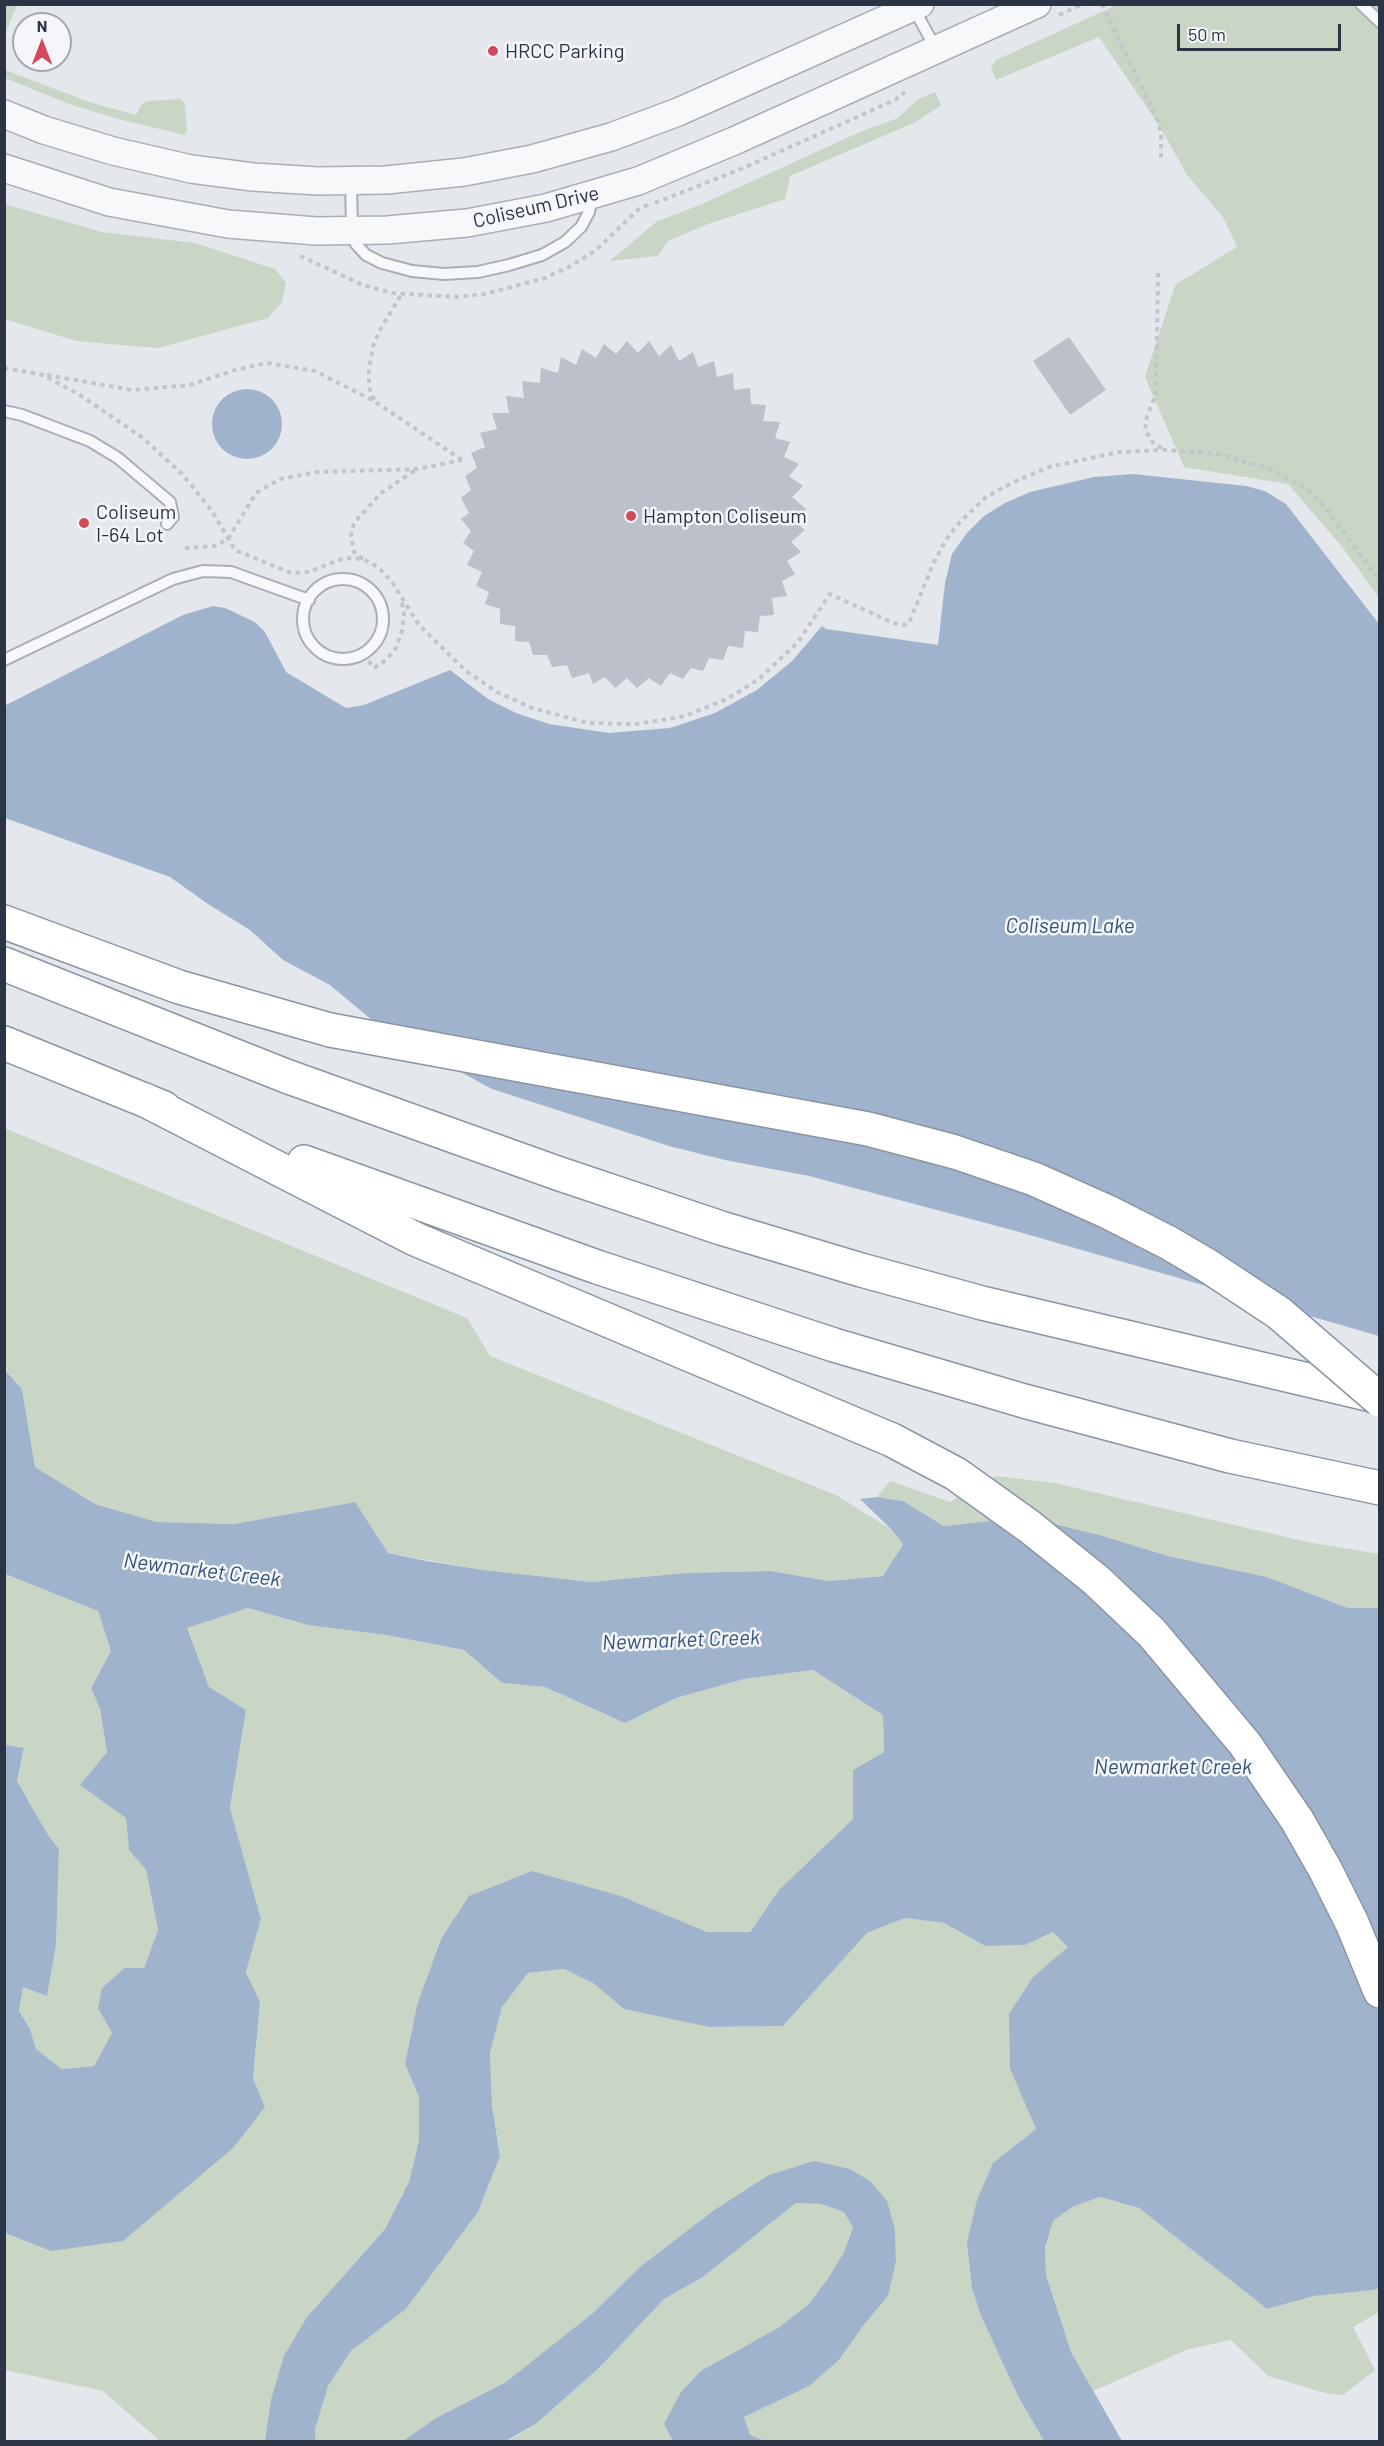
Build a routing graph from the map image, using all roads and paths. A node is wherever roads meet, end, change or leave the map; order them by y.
1 (1037, 4) edge
2 (1102, 4) edge
3 (1361, 4) edge
4 (915, 6) edge
5 (1380, 22) edge
6 (936, 50) junction
7 (4, 114) edge
8 (1161, 161) dead end
9 (4, 168) edge
10 (351, 180) junction
11 (592, 196) junction
12 (352, 230) junction
13 (1158, 273) dead end
14 (402, 293) dead end
15 (4, 368) edge
16 (43, 375) junction
17 (374, 401) junction
18 (4, 411) edge
19 (1166, 450) junction
20 (418, 469) junction
21 (167, 524) dead end
22 (228, 539) junction
23 (185, 548) dead end
24 (363, 559) junction
25 (1380, 581) edge
26 (400, 596) junction
27 (309, 600) junction
28 (363, 654) junction
29 (4, 660) edge
30 (4, 922) edge
31 (4, 964) edge
32 (4, 1043) edge
33 (145, 1100) junction
34 (1380, 1398) edge
35 (1380, 1488) edge
36 (1380, 1991) edge

1 - 6 street, Coliseum Drive
2 - 8 path
3 - 5 lane
4 - 6 lane
4 - 10 street
6 - 11 street, Coliseum Drive
7 - 10 street
9 - 12 street, Coliseum Drive
10 - 12 lane
11 - 12 street, Coliseum Drive
11 - 12 lane
13 - 19 path
14 - 17 path
15 - 16 path
16 - 17 path
16 - 22 path
17 - 20 path
18 - 21 lane
19 - 25 path
19 - 26 path
20 - 22 path
20 - 24 path
22 - 23 path
22 - 24 path
24 - 26 path
26 - 28 path
27 - 28 lane
27 - 28 lane
27 - 29 lane
30 - 34 highway, bridge
31 - 34 highway
32 - 33 highway
33 - 35 highway
33 - 36 highway

